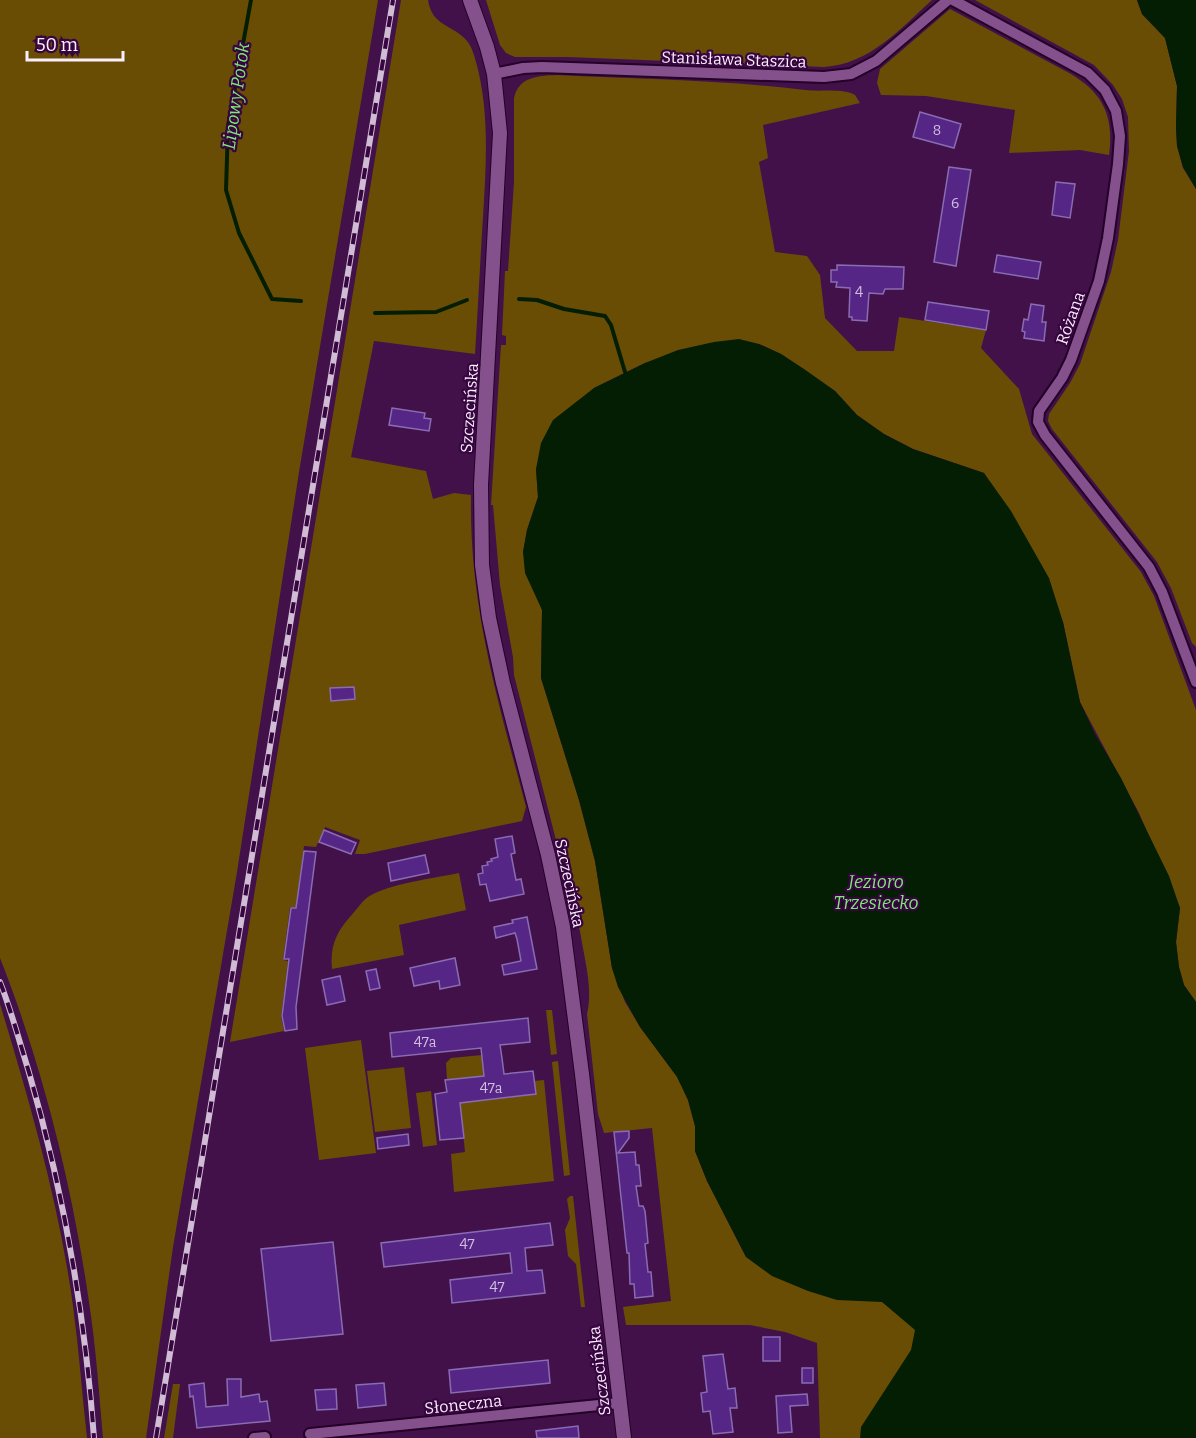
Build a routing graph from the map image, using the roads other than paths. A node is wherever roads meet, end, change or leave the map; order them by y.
1 (470, 0) edge
2 (948, 0) edge
3 (953, 0) edge
4 (494, 74) junction
5 (1196, 680) edge
6 (618, 1402) junction
7 (310, 1434) dead end
8 (624, 1438) edge

1 - 4 street, Szczecińska
2 - 4 street, Stanisława Staszica
3 - 5 street, Różana
4 - 6 street, Szczecińska
6 - 7 street, Słoneczna
6 - 8 street, Szczecińska

